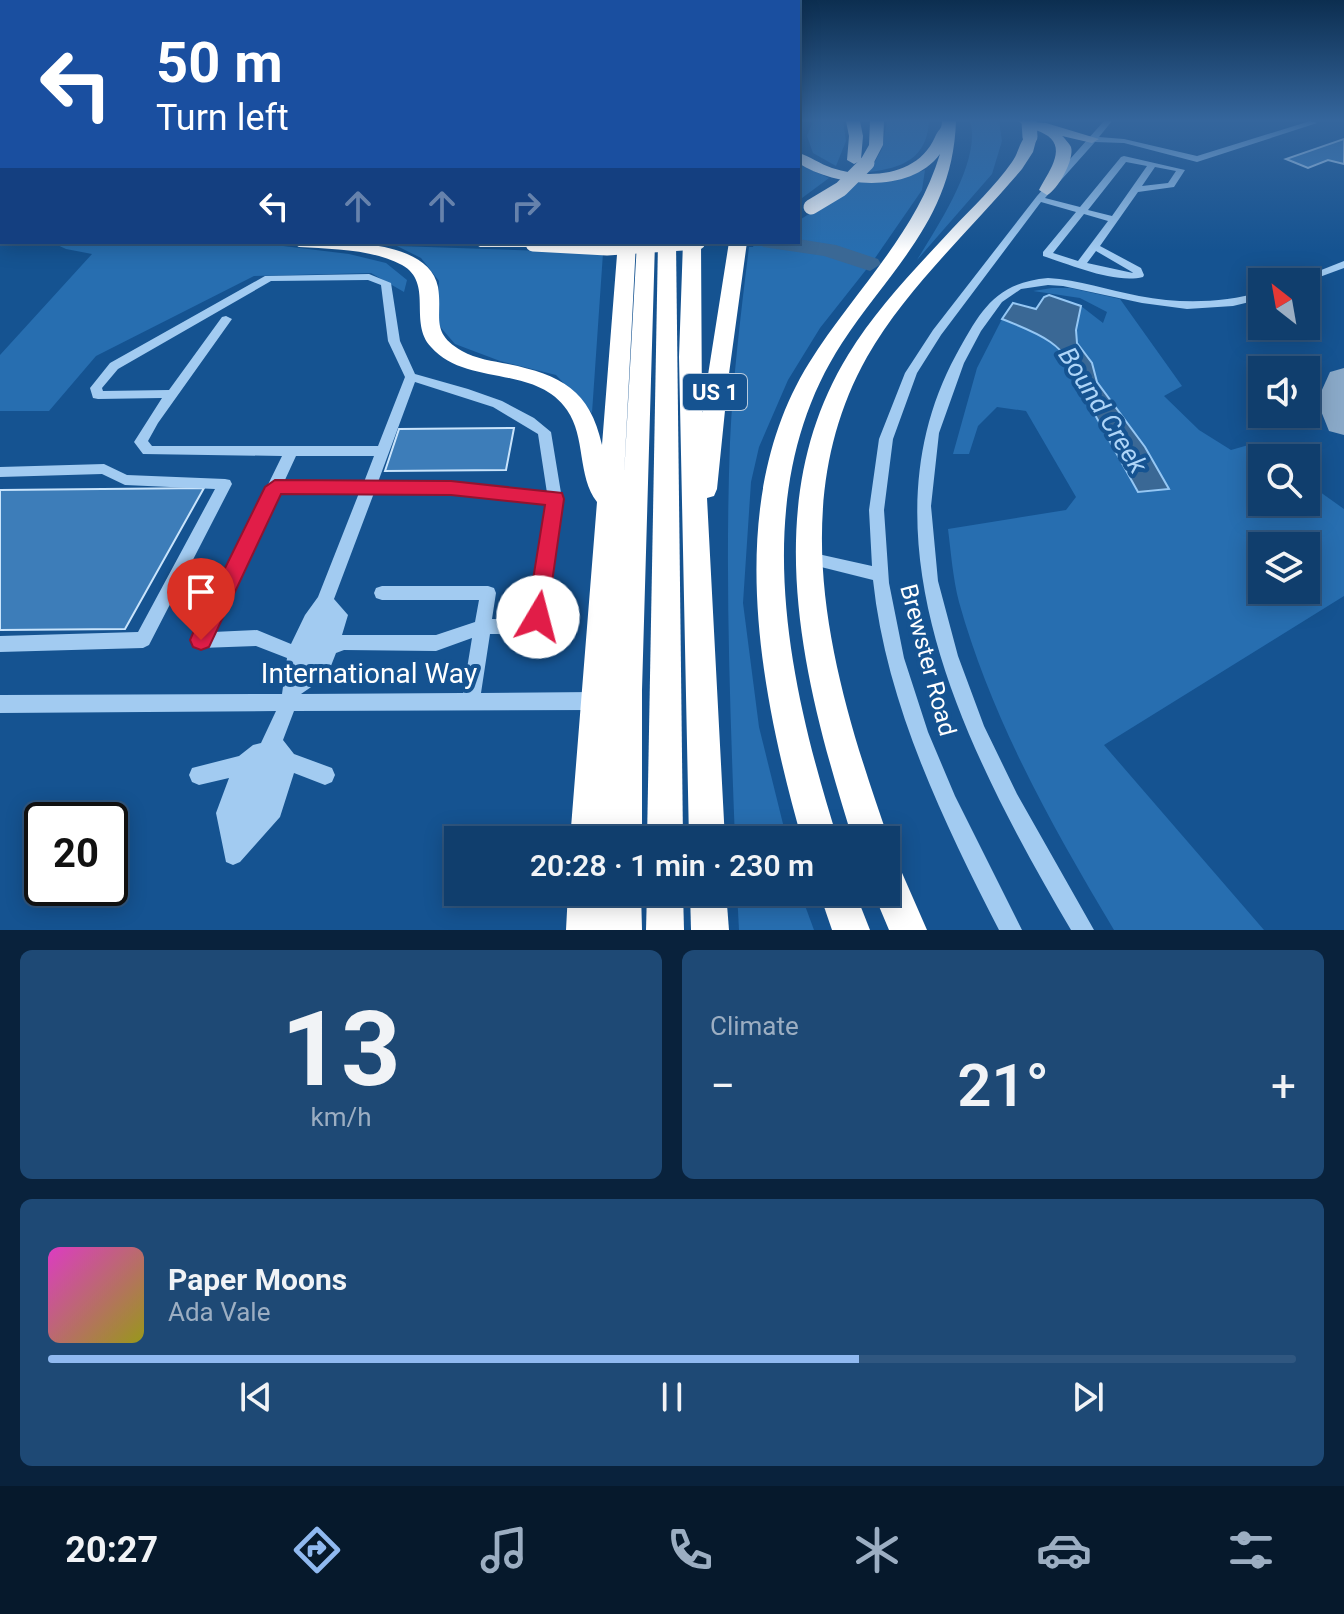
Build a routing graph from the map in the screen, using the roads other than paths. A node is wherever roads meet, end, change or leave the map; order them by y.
1 (811, 164) edge
2 (858, 164) edge
3 (922, 164) edge
4 (944, 164) edge
5 (959, 164) edge
6 (1011, 164) edge
7 (1018, 164) edge
8 (1059, 164) edge
9 (1070, 164) edge
10 (1120, 164) edge
11 (1153, 164) edge
12 (1155, 164) edge
13 (999, 188) junction
14 (1136, 190) junction
15 (1044, 194) junction
16 (805, 210) edge
17 (1082, 212) junction
18 (1114, 220) junction
19 (315, 244) edge
20 (533, 244) edge
21 (627, 244) edge
22 (646, 244) edge
23 (666, 244) edge
24 (667, 244) edge
25 (681, 244) edge
26 (695, 244) edge
27 (738, 244) edge
28 (1095, 247) junction
29 (1344, 264) edge
30 (1080, 265) junction
31 (1320, 273) edge
32 (1248, 298) edge
33 (853, 312) junction
34 (226, 319) dead end
35 (411, 377) junction
36 (667, 383) junction
37 (172, 394) junction
38 (291, 451) junction
39 (381, 451) junction
40 (0, 472) edge
41 (368, 486) junction
42 (275, 487) junction
43 (555, 499) junction
44 (608, 501) junction
45 (697, 543) junction
46 (809, 558) junction
47 (881, 575) junction
48 (382, 593) dead end
49 (325, 601) junction
50 (483, 627) junction
51 (0, 644) edge
52 (328, 648) junction
53 (288, 651) junction
54 (291, 696) junction
55 (471, 699) junction
56 (595, 701) junction
57 (0, 704) edge
58 (273, 742) junction
59 (288, 761) junction
60 (244, 765) junction
61 (199, 775) dead end
62 (325, 775) dead end
63 (589, 826) edge
64 (624, 826) edge
65 (665, 826) edge
66 (707, 826) edge
67 (816, 826) edge
68 (867, 826) edge
69 (233, 855) junction
70 (586, 906) edge
71 (623, 906) edge
72 (665, 906) edge
73 (709, 906) edge
74 (842, 906) edge
75 (898, 906) edge
76 (585, 930) edge
77 (623, 930) edge
78 (665, 930) edge
79 (710, 930) edge
80 (851, 930) edge
81 (908, 930) edge
82 (1011, 930) edge
83 (1083, 930) edge

1 - 3 highway
2 - 16 highway, bridge
4 - 33 highway
5 - 33 highway
6 - 13 highway
7 - 13 highway, bridge
8 - 15 highway
9 - 15 street, Brewster Road
10 - 17 street
11 - 14 street
12 - 14 street
13 - 46 highway
14 - 18 street
15 - 17 street
15 - 47 street, Brewster Road
17 - 18 street
17 - 30 street
18 - 28 street
19 - 44 highway
20 - 23 highway, bridge
21 - 44 highway
22 - 64 highway
24 - 36 highway
25 - 36 highway
26 - 45 highway
27 - 45 highway, US 1
28 - 30 street
28 - 30 street
29 - 31 street
32 - 83 street
33 - 67 highway
34 - 37 street
35 - 37 street
35 - 39 street
35 - 43 street
36 - 65 highway
37 - 38 street
38 - 39 street
38 - 42 street
39 - 41 street
40 - 51 street
41 - 42 street
41 - 43 street
41 - 49 street
42 - 53 street
43 - 50 street
44 - 56 highway
45 - 66 highway, US 1
46 - 47 street
46 - 68 highway
47 - 82 street, Brewster Road
48 - 50 street
49 - 52 street
49 - 53 street
49 - 54 street
50 - 52 street
50 - 55 street
52 - 54 street
53 - 54 street
54 - 55 street, International Way
54 - 57 street, International Way
54 - 58 street
55 - 56 street, International Way
56 - 63 highway
58 - 59 street
58 - 60 street
58 - 69 street
59 - 62 street
59 - 69 street
60 - 61 street
60 - 69 street
70 - 76 highway
71 - 77 highway
72 - 78 highway
73 - 79 highway
74 - 80 highway
75 - 81 highway

